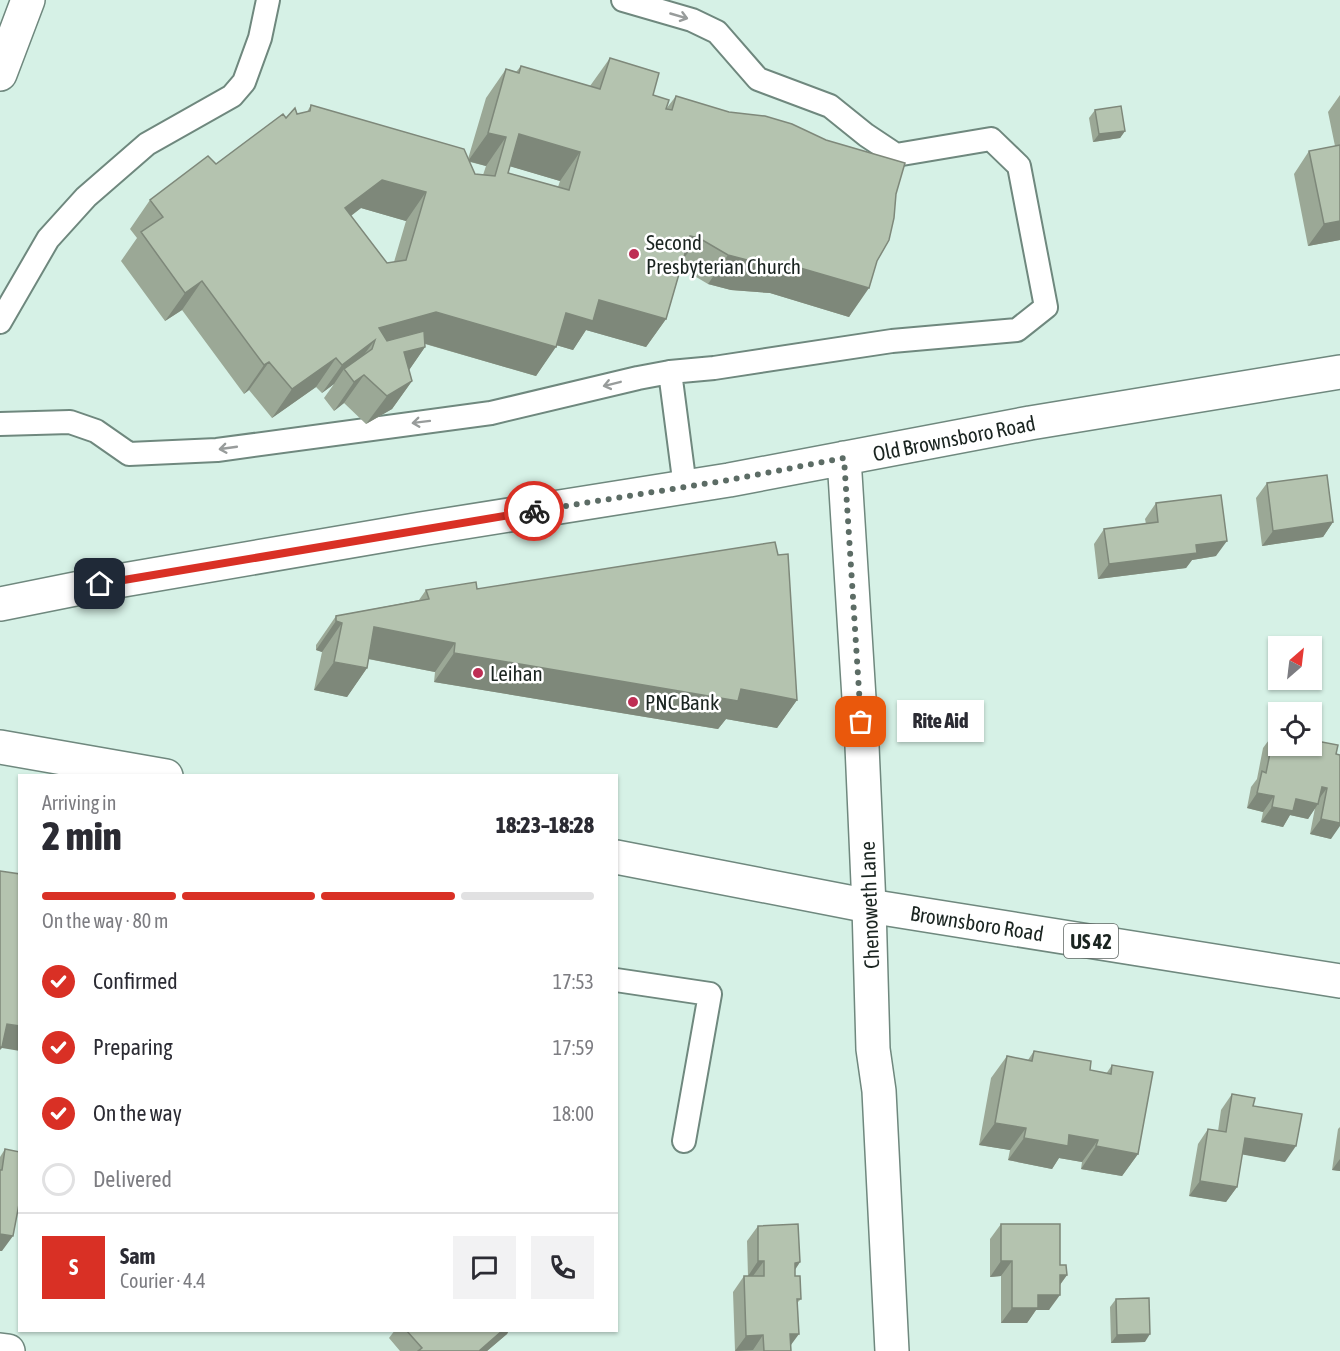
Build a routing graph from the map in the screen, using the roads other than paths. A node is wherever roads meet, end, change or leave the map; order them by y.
1 (28, 0) edge
2 (268, 0) edge
3 (622, 0) edge
4 (0, 74) edge
5 (0, 322) edge
6 (670, 372) junction
7 (1340, 372) edge
8 (0, 424) edge
9 (844, 458) junction
10 (685, 487) junction
11 (0, 604) edge
12 (0, 747) edge
13 (155, 774) edge
14 (618, 857) edge
15 (869, 906) junction
16 (618, 981) edge
17 (1340, 981) edge
18 (684, 1141) dead end
19 (0, 1350) edge
20 (8, 1351) edge
21 (892, 1351) edge

1 - 4 street
2 - 5 lane
3 -> 6 lane
6 -> 8 lane
6 - 10 lane
7 - 9 street, Old Brownsboro Road
9 - 10 street, Old Brownsboro Road
9 - 15 street, Chenoweth Lane
10 - 11 street, Old Brownsboro Road
12 - 13 street
14 - 15 street, Brownsboro Road / US 42
15 - 17 street, Brownsboro Road / US 42
15 - 21 street, Chenoweth Lane
16 - 18 lane
19 - 20 street

